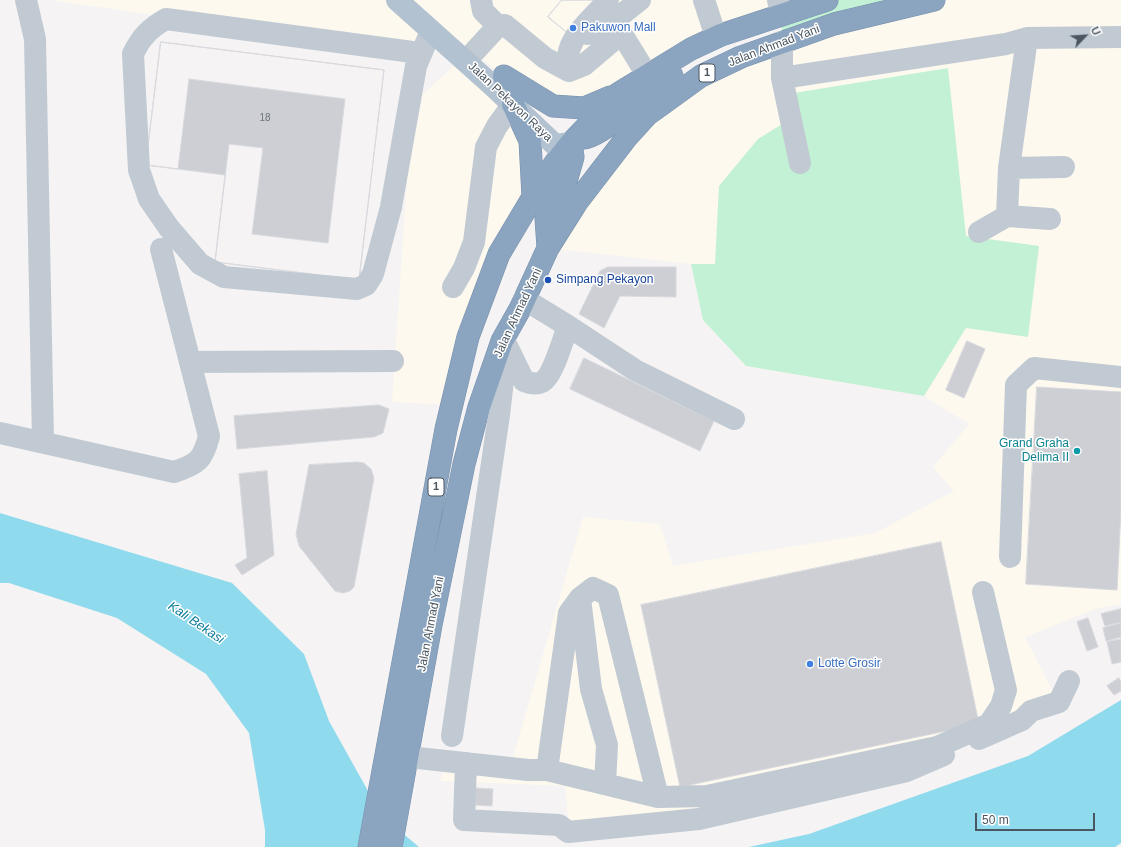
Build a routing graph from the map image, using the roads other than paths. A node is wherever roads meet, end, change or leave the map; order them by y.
1 (26, 0) edge
2 (397, 0) edge
3 (406, 0) edge
4 (481, 0) edge
5 (608, 0) edge
6 (640, 0) edge
7 (704, 0) edge
8 (721, 0) edge
9 (827, 0) edge
10 (934, 0) edge
11 (780, 7) edge
12 (495, 22) junction
13 (430, 31) junction
14 (577, 34) junction
15 (718, 36) junction
16 (1121, 37) edge
17 (1027, 38) junction
18 (782, 42) junction
19 (470, 49) junction
20 (420, 53) junction
21 (569, 70) junction
22 (647, 75) junction
23 (504, 76) junction
24 (782, 78) junction
25 (619, 93) junction
26 (513, 104) junction
27 (571, 142) junction
28 (800, 163) dead end
29 (1064, 167) dead end
30 (1010, 168) junction
31 (532, 197) junction
32 (1007, 216) junction
33 (1050, 219) dead end
34 (979, 232) dead end
35 (548, 248) junction
36 (162, 249) dead end
37 (453, 286) dead end
38 (522, 304) junction
39 (568, 326) junction
40 (507, 346) junction
41 (393, 361) dead end
42 (190, 362) junction
43 (1121, 377) edge
44 (734, 419) dead end
45 (0, 432) edge
46 (43, 441) junction
47 (1010, 557) dead end
48 (983, 592) dead end
49 (580, 598) junction
50 (1069, 681) dead end
51 (452, 736) dead end
52 (418, 758) junction
53 (466, 763) junction
54 (547, 770) junction
55 (605, 784) junction
56 (658, 797) junction
57 (407, 798) junction
58 (369, 847) edge
59 (391, 847) edge
60 (406, 847) edge

1 - 46 street
2 - 13 main road, Jalan Pekayon Raya
3 - 19 main road, Jalan Pekayon Raya
4 - 12 street
5 - 14 street
6 - 14 street
7 - 15 street
8 - 15 street
9 - 11 highway, Jalan Ahmad Yani / 1
10 - 18 highway, Jalan Ahmad Yani / 1
11 - 15 highway, Jalan Ahmad Yani / 1
12 - 19 street
12 - 21 street
13 - 20 street
13 - 26 main road, Jalan Pekayon Raya
14 - 21 street
15 - 22 highway, Jalan Ahmad Yani / 1
16 - 17 street
17 - 24 street
17 - 30 street
18 - 24 street
18 - 27 highway
18 - 35 highway, Jalan Ahmad Yani / 1
19 - 23 main road, Jalan Pekayon Raya
20 - 20 street
21 - 22 street
22 - 25 highway, Jalan Ahmad Yani / 1
23 - 25 highway
23 - 27 main road, Jalan Pekayon Raya
24 - 28 street
25 - 27 highway, Jalan Ahmad Yani / 1
26 - 27 main road, Jalan Pekayon Raya
26 - 31 highway
26 - 37 street
27 - 31 highway, Jalan Ahmad Yani / 1
27 - 35 highway
29 - 30 street
30 - 32 street
31 - 58 highway, Jalan Ahmad Yani / 1
32 - 33 street
32 - 34 street
35 - 38 highway, Jalan Ahmad Yani / 1
36 - 42 street
38 - 39 street
38 - 40 highway
38 - 57 highway, Jalan Ahmad Yani / 1
39 - 40 street
39 - 44 street
40 - 51 street
40 - 52 highway
41 - 42 street
42 - 46 street
43 - 47 street
45 - 46 street
48 - 56 street
49 - 54 street
49 - 55 street
49 - 56 street
50 - 53 street
52 - 53 street
52 - 57 highway
53 - 54 street
54 - 55 street
55 - 56 street
57 - 59 highway, Jalan Ahmad Yani / 1
57 - 60 highway

